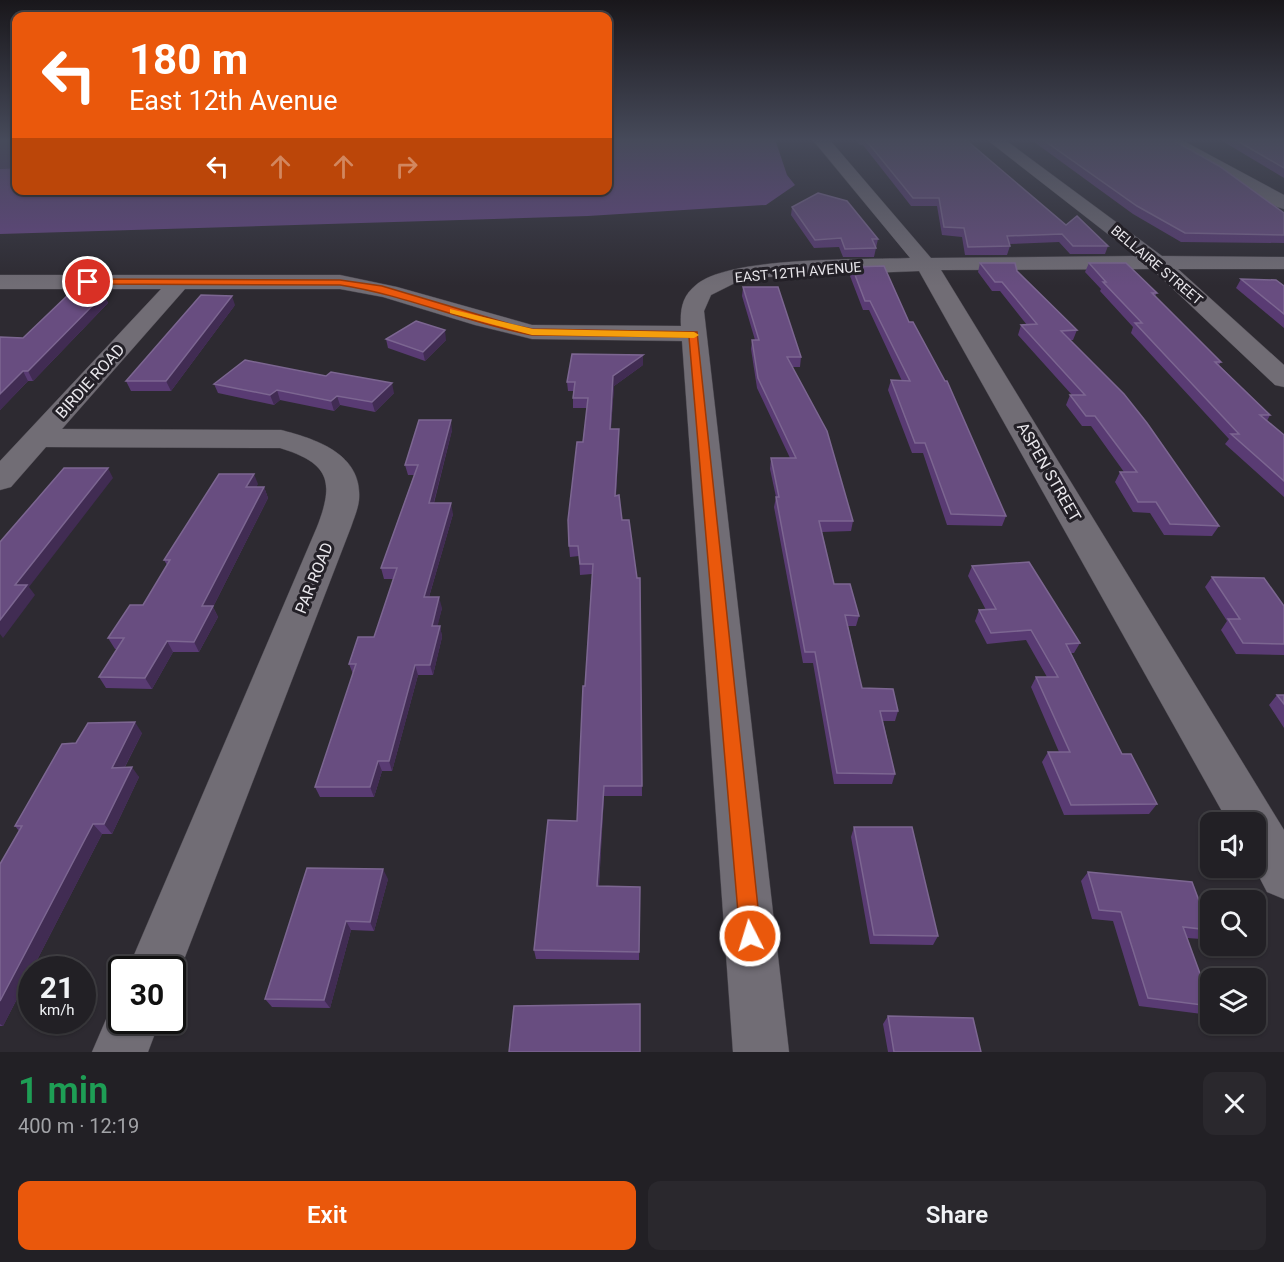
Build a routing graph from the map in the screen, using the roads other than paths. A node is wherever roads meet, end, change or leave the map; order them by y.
1 (861, 188) edge
2 (1059, 188) edge
3 (1258, 188) edge
4 (1284, 202) edge
5 (1157, 263) junction
6 (1284, 263) edge
7 (926, 265) junction
8 (0, 282) edge
9 (179, 282) junction
10 (694, 334) junction
11 (1284, 379) edge
12 (39, 438) junction
13 (0, 480) edge
14 (1247, 812) edge
15 (1266, 844) edge
16 (1284, 875) edge
17 (159, 956) edge
18 (128, 1034) edge
19 (120, 1052) edge
20 (761, 1052) edge

1 - 7 street, ASPEN STREET
2 - 5 street, BELLAIRE STREET
3 - 4 street
5 - 6 street, EAST 12TH AVENUE
5 - 7 street, EAST 12TH AVENUE
5 - 11 street, BELLAIRE STREET
7 - 10 street, EAST 12TH AVENUE
7 - 14 street, ASPEN STREET
8 - 9 street
9 - 10 street
9 - 12 street, BIRDIE ROAD
10 - 20 street
12 - 13 street, BIRDIE ROAD
12 - 17 street, PAR ROAD
15 - 16 street
18 - 19 street

